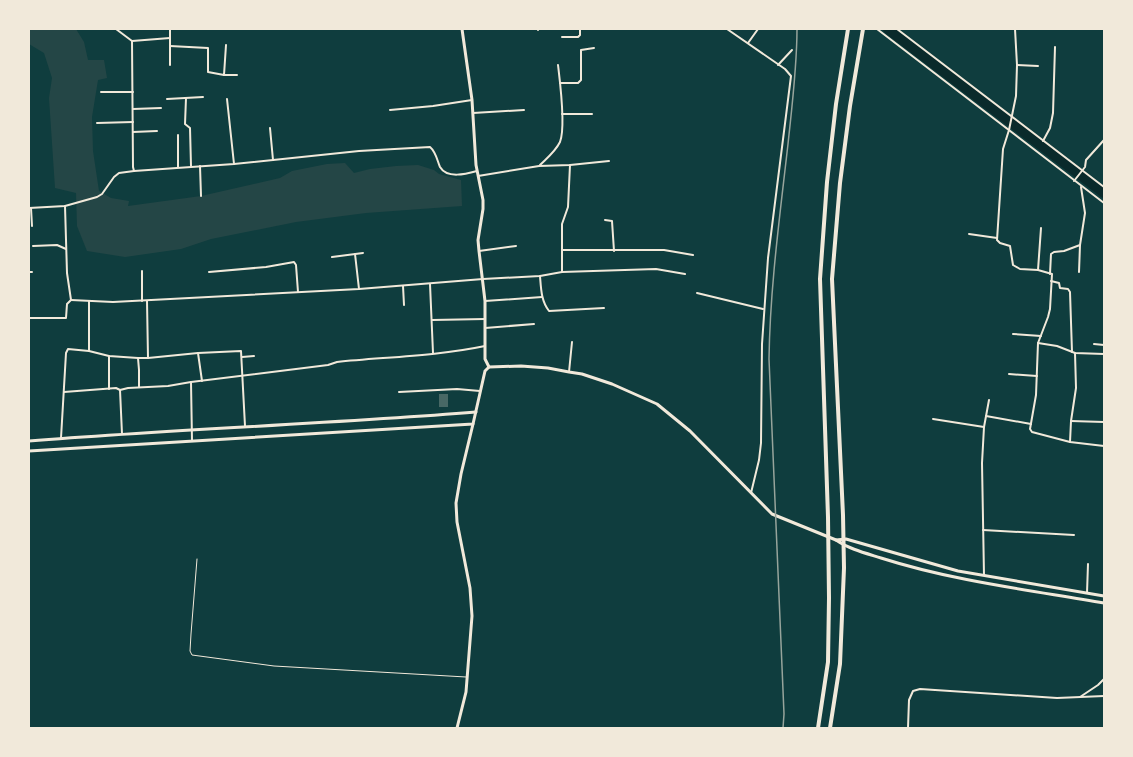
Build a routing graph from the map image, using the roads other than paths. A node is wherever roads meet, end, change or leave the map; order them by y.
1 (116, 29) edge
2 (170, 29) edge
3 (462, 29) edge
4 (580, 29) edge
5 (727, 29) edge
6 (758, 29) edge
7 (848, 29) edge
8 (863, 29) edge
9 (877, 29) edge
10 (897, 29) edge
11 (1015, 29) edge
12 (562, 37) dead end
13 (170, 38) junction
14 (132, 40) junction
15 (748, 44) junction
16 (226, 45) dead end
17 (170, 46) junction
18 (1055, 47) dead end
19 (594, 48) dead end
20 (792, 50) dead end
21 (170, 65) dead end
22 (558, 65) dead end
23 (778, 65) junction
24 (1017, 65) junction
25 (1038, 66) dead end
26 (224, 75) junction
27 (237, 75) dead end
28 (560, 83) junction
29 (102, 92) dead end
30 (133, 92) junction
31 (203, 97) dead end
32 (186, 98) junction
33 (167, 99) dead end
34 (227, 99) dead end
35 (472, 100) junction
36 (161, 108) dead end
37 (133, 109) junction
38 (390, 110) dead end
39 (524, 110) dead end
40 (473, 113) junction
41 (562, 114) junction
42 (592, 114) dead end
43 (1011, 118) junction
44 (133, 122) junction
45 (97, 123) dead end
46 (270, 128) dead end
47 (1009, 130) junction
48 (157, 131) dead end
49 (133, 132) junction
50 (178, 135) dead end
51 (1104, 140) edge
52 (1043, 141) junction
53 (273, 160) junction
54 (610, 161) dead end
55 (234, 164) junction
56 (570, 165) junction
57 (191, 166) junction
58 (200, 166) junction
59 (539, 166) junction
60 (178, 167) junction
61 (1082, 170) junction
62 (134, 171) junction
63 (477, 171) junction
64 (478, 176) junction
65 (1074, 181) junction
66 (1081, 186) junction
67 (1104, 187) edge
68 (201, 196) dead end
69 (1104, 203) edge
70 (65, 206) junction
71 (30, 208) edge
72 (605, 220) dead end
73 (32, 226) dead end
74 (1041, 228) dead end
75 (970, 234) dead end
76 (997, 238) junction
77 (1080, 245) junction
78 (33, 246) dead end
79 (516, 246) dead end
80 (66, 249) junction
81 (562, 250) junction
82 (479, 251) junction
83 (614, 251) junction
84 (363, 253) dead end
85 (355, 254) junction
86 (693, 255) dead end
87 (332, 257) dead end
88 (1038, 270) junction
89 (142, 271) dead end
90 (208, 272) dead end
91 (562, 272) junction
92 (1079, 272) dead end
93 (685, 274) dead end
94 (1050, 274) junction
95 (540, 276) junction
96 (483, 279) junction
97 (1051, 281) junction
98 (430, 284) junction
99 (403, 286) junction
100 (359, 289) junction
101 (298, 292) junction
102 (697, 293) dead end
103 (542, 297) junction
104 (71, 300) junction
105 (89, 301) junction
106 (142, 301) junction
107 (147, 301) junction
108 (485, 301) junction
109 (404, 305) dead end
110 (604, 308) dead end
111 (764, 309) junction
112 (29, 318) edge
113 (485, 319) junction
114 (432, 320) junction
115 (534, 324) dead end
116 (485, 328) junction
117 (1013, 334) dead end
118 (1041, 336) junction
119 (572, 342) dead end
120 (1038, 343) junction
121 (1094, 344) dead end
122 (1104, 344) edge
123 (485, 346) junction
124 (89, 352) junction
125 (1072, 352) junction
126 (198, 353) junction
127 (433, 353) junction
128 (1075, 353) junction
129 (1104, 354) edge
130 (110, 356) junction
131 (254, 356) dead end
132 (242, 357) junction
133 (138, 358) junction
134 (148, 358) junction
135 (489, 368) junction
136 (569, 372) junction
137 (1009, 374) dead end
138 (243, 375) junction
139 (1037, 376) junction
140 (202, 381) junction
141 (191, 382) junction
142 (139, 387) junction
143 (109, 388) junction
144 (120, 390) junction
145 (480, 391) junction
146 (64, 392) junction
147 (399, 392) dead end
148 (988, 400) dead end
149 (476, 412) junction
150 (986, 416) junction
151 (933, 419) dead end
152 (1071, 421) junction
153 (1104, 422) edge
154 (473, 424) junction
155 (1031, 424) junction
156 (984, 427) junction
157 (245, 428) junction
158 (192, 431) junction
159 (122, 434) junction
160 (61, 438) junction
161 (29, 441) edge
162 (192, 441) junction
163 (1070, 442) junction
164 (1104, 446) edge
165 (29, 451) edge
166 (751, 493) junction
167 (983, 530) junction
168 (1074, 535) dead end
169 (836, 540) junction
170 (895, 553) junction
171 (197, 559) dead end
172 (892, 561) junction
173 (1088, 564) dead end
174 (958, 571) junction
175 (984, 576) junction
176 (956, 578) junction
177 (1048, 586) junction
178 (1071, 590) junction
179 (1046, 593) junction
180 (1087, 593) junction
181 (1104, 596) edge
182 (1069, 597) junction
183 (1104, 603) edge
184 (468, 677) junction
185 (1104, 679) edge
186 (1104, 696) edge
187 (1080, 697) junction
188 (457, 728) edge
189 (818, 728) edge
190 (830, 728) edge
191 (908, 728) edge

1 - 14 street
2 - 13 street
3 - 35 main road
4 - 12 street
5 - 15 street
6 - 15 street
7 - 189 highway
8 - 190 highway
9 - 47 street
10 - 43 street
11 - 24 street
13 - 14 street
13 - 17 street
14 - 30 street
15 - 23 street
16 - 26 street
17 - 21 street
17 - 26 street
18 - 52 street
19 - 28 street
20 - 23 street
22 - 28 street
23 - 111 street
24 - 25 street
24 - 43 street
26 - 27 street
28 - 41 street
29 - 30 street
30 - 37 street
31 - 32 street
32 - 33 street
32 - 57 street
34 - 55 street
35 - 38 street
35 - 40 main road
36 - 37 street
37 - 44 street
39 - 40 street
40 - 63 main road
41 - 42 street
41 - 59 street
43 - 47 street
43 - 52 street
44 - 45 street
44 - 49 street
46 - 53 street
47 - 65 street
47 - 76 street
48 - 49 street
49 - 62 street
50 - 60 street
51 - 61 street
52 - 61 street
53 - 55 street
53 - 63 street
54 - 56 street
55 - 58 street
56 - 59 street
56 - 81 street
57 - 58 street
57 - 60 street
58 - 68 street
59 - 64 street
60 - 62 street
61 - 65 street
61 - 67 street
62 - 70 street
63 - 64 main road
64 - 82 main road
65 - 66 street
66 - 69 street
66 - 77 street
70 - 71 street
70 - 80 street
71 - 73 street
72 - 83 street
74 - 88 street
75 - 76 street
76 - 88 street
77 - 92 street
77 - 94 street
78 - 80 street
79 - 82 street
80 - 104 street
81 - 83 street
81 - 91 street
82 - 96 main road
83 - 86 street
84 - 85 street
85 - 87 street
85 - 100 street
88 - 94 street
89 - 106 street
90 - 101 street
91 - 93 street
91 - 95 street
94 - 97 street
95 - 96 street
95 - 103 street
96 - 98 street
96 - 108 main road
97 - 118 street
97 - 125 street
98 - 99 street
98 - 114 street
99 - 100 street
99 - 109 street
100 - 101 street
101 - 107 street
102 - 111 street
103 - 108 street
103 - 110 street
104 - 105 street
104 - 112 street
105 - 106 street
105 - 124 street
106 - 107 street
107 - 134 street
108 - 113 main road
111 - 166 street
113 - 114 street
113 - 116 main road
114 - 127 street
115 - 116 street
116 - 123 main road
117 - 118 street
118 - 120 street
119 - 136 street
120 - 125 street
120 - 139 street
121 - 122 street
123 - 127 street
123 - 135 main road
124 - 130 street
124 - 146 street
125 - 128 street
126 - 132 street
126 - 134 street
126 - 140 street
127 - 138 street
128 - 129 street
128 - 152 street
130 - 133 street
130 - 143 street
131 - 132 street
132 - 138 street
133 - 134 street
133 - 142 street
135 - 136 main road
135 - 145 main road
136 - 166 main road
137 - 139 street
138 - 140 street
138 - 157 street
139 - 155 street
140 - 141 street
141 - 142 street
141 - 158 street
142 - 144 street
143 - 144 street
143 - 146 street
144 - 159 street
145 - 147 street
145 - 149 main road
146 - 160 street
148 - 150 street
149 - 154 main road
149 - 157 main road
150 - 155 street
150 - 156 street
151 - 156 street
152 - 153 street
152 - 163 street
154 - 162 main road
154 - 184 main road
155 - 163 street
156 - 167 street
157 - 158 main road
158 - 159 main road
158 - 162 street
159 - 160 main road
160 - 161 main road
162 - 165 main road
163 - 164 street
166 - 169 main road
167 - 168 street
167 - 175 street
169 - 170 main road
169 - 172 main road
170 - 172 main road
170 - 174 main road
171 - 184 lane
172 - 176 main road
173 - 180 street
174 - 175 main road
174 - 176 main road
175 - 177 main road
176 - 179 main road
177 - 178 main road
177 - 179 main road
178 - 180 main road
178 - 182 main road
179 - 182 main road
180 - 181 main road
182 - 183 main road
184 - 188 main road
185 - 187 street
186 - 187 street
187 - 191 street

